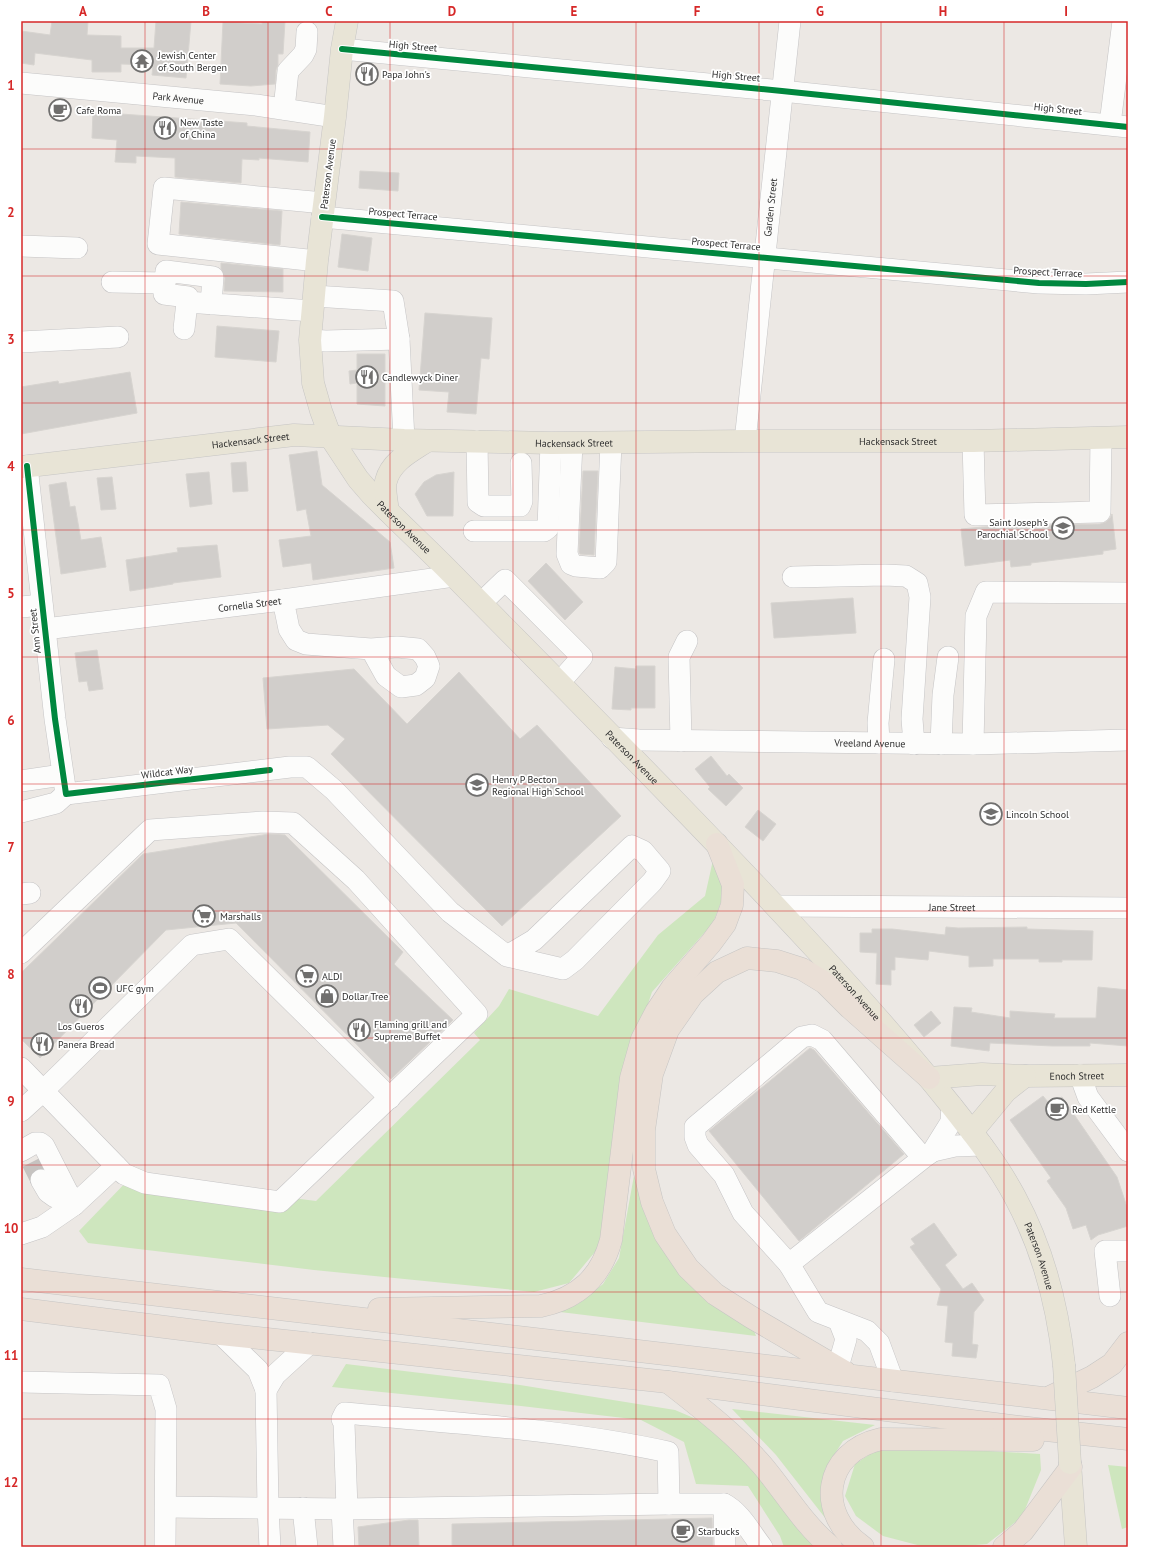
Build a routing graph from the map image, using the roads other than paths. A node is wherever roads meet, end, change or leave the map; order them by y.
1 (347, 21) edge
2 (790, 21) edge
3 (1123, 21) edge
4 (307, 32) dead end
5 (342, 49) junction
6 (21, 83) edge
7 (782, 91) junction
8 (284, 109) junction
9 (335, 117) junction
10 (1119, 125) edge
11 (323, 210) junction
12 (21, 246) edge
13 (77, 248) dead end
14 (764, 258) junction
15 (317, 261) junction
16 (112, 282) dead end
17 (1128, 282) edge
18 (165, 283) junction
19 (187, 302) junction
20 (211, 304) junction
21 (313, 304) junction
22 (184, 329) dead end
23 (118, 337) dead end
24 (400, 339) junction
25 (310, 340) junction
26 (21, 342) edge
27 (1128, 437) edge
28 (331, 438) junction
29 (1101, 438) junction
30 (404, 440) junction
31 (428, 440) junction
32 (477, 441) junction
33 (745, 441) junction
34 (972, 441) junction
35 (561, 443) junction
36 (611, 443) junction
37 (521, 463) dead end
38 (24, 467) edge
39 (550, 500) junction
40 (522, 501) junction
41 (388, 511) junction
42 (474, 532) dead end
43 (454, 576) junction
44 (793, 577) dead end
45 (1128, 593) edge
46 (283, 600) junction
47 (481, 604) junction
48 (42, 605) junction
49 (21, 607) edge
50 (45, 629) junction
51 (687, 641) dead end
52 (371, 649) dead end
53 (948, 657) dead end
54 (884, 659) dead end
55 (558, 683) junction
56 (612, 738) junction
57 (1128, 740) edge
58 (681, 741) junction
59 (879, 743) junction
60 (914, 744) junction
61 (941, 744) junction
62 (973, 744) junction
63 (21, 781) edge
64 (64, 784) junction
65 (21, 812) edge
66 (717, 844) junction
67 (776, 906) junction
68 (1128, 908) edge
69 (21, 953) edge
70 (507, 956) junction
71 (21, 1068) edge
72 (1128, 1074) edge
73 (1080, 1075) junction
74 (1025, 1076) junction
75 (929, 1078) junction
76 (43, 1091) junction
77 (390, 1098) junction
78 (952, 1106) junction
79 (21, 1111) edge
80 (977, 1138) junction
81 (1128, 1151) edge
82 (26, 1154) edge
83 (928, 1155) junction
84 (116, 1166) junction
85 (41, 1180) tunnel mouth
86 (72, 1199) junction
87 (21, 1234) edge
88 (1128, 1250) edge
89 (789, 1264) junction
90 (21, 1279) edge
91 (1110, 1296) dead end
92 (21, 1309) edge
93 (292, 1310) junction
94 (839, 1321) junction
95 (221, 1334) junction
96 (310, 1343) junction
97 (1128, 1343) edge
98 (844, 1371) junction
99 (893, 1381) junction
100 (21, 1382) edge
101 (668, 1382) junction
102 (266, 1390) junction
103 (1048, 1398) junction
104 (1128, 1408) edge
105 (1128, 1440) edge
106 (1071, 1465) junction
107 (669, 1504) junction
108 (724, 1504) junction
109 (166, 1507) junction
110 (268, 1508) junction
111 (303, 1508) junction
112 (344, 1509) junction
113 (165, 1547) edge
114 (270, 1547) edge
115 (307, 1547) edge
116 (344, 1547) edge
117 (725, 1547) edge
118 (762, 1547) edge
119 (831, 1547) edge
120 (863, 1547) edge
121 (1004, 1547) edge
122 (1076, 1547) edge

1 - 5 main road, Paterson Avenue
2 - 7 street, Garden Street
3 - 10 street
4 - 8 street
5 - 7 street, High Street
5 - 9 main road, Paterson Avenue
6 - 8 street, Park Avenue
7 - 10 street, High Street
7 - 14 street, Garden Street
8 - 9 street, Park Avenue
9 - 11 main road, Paterson Avenue
11 - 14 street, Prospect Terrace
11 - 15 main road, Paterson Avenue
11 - 15 street, Prospect Terrace
12 - 13 street
14 - 17 street, Prospect Terrace
14 - 33 street, Garden Street
15 - 21 main road, Paterson Avenue
16 - 18 street
18 - 19 street
18 - 20 street
19 - 20 street
19 - 22 street
20 - 21 street
21 - 24 street
21 - 25 main road, Paterson Avenue
23 - 26 street
24 - 25 street
24 - 30 street
25 - 28 main road, Paterson Avenue
27 - 29 main road, Hackensack Street
28 - 30 main road, Hackensack Street
28 - 38 main road, Hackensack Street
28 - 41 main road, Paterson Avenue
29 - 34 main road, Hackensack Street
29 - 34 street
30 - 31 main road, Hackensack Street
31 - 32 main road, Hackensack Street
31 - 41 main road
32 - 35 main road, Hackensack Street
32 - 40 street
33 - 34 main road, Hackensack Street
33 - 36 main road, Hackensack Street
35 - 36 main road, Hackensack Street
35 - 36 street
35 - 39 street
37 - 40 street
38 - 48 street, Ann Street
39 - 40 street
39 - 42 street
41 - 43 main road, Paterson Avenue
43 - 46 street, Cornelia Street
43 - 47 main road, Paterson Avenue
44 - 60 street
45 - 62 street
46 - 50 street, Cornelia Street
46 - 52 street
47 - 55 main road, Paterson Avenue
47 - 55 street
48 - 49 street
48 - 50 street, Ann Street
50 - 64 street, Ann Street
51 - 58 street
53 - 61 street
54 - 59 street
55 - 56 main road, Paterson Avenue
56 - 58 street, Vreeland Avenue
56 - 66 main road, Paterson Avenue
57 - 62 street, Vreeland Avenue
58 - 59 street, Vreeland Avenue
59 - 60 street, Vreeland Avenue
60 - 61 street, Vreeland Avenue
61 - 62 street, Vreeland Avenue
63 - 64 street, Wildcat Way
64 - 65 street
64 - 70 street, Wildcat Way
66 - 67 main road, Paterson Avenue
66 - 93 highway
67 - 68 street, Jane Street
67 - 75 main road, Paterson Avenue
69 - 77 street
70 - 70 street
71 - 76 street
72 - 73 main road, Enoch Street
73 - 74 main road, Enoch Street
73 - 81 street
74 - 75 main road, Enoch Street
74 - 80 main road
75 - 78 main road, Paterson Avenue
75 - 98 highway
76 - 77 street
76 - 79 street
76 - 84 street
77 - 84 street
78 - 80 main road, Paterson Avenue
78 - 83 street
80 - 83 street
80 - 106 main road, Paterson Avenue, bridge
82 - 86 street
83 - 89 street
83 - 89 street
84 - 86 street
85 - 86 street
86 - 87 street
88 - 91 street
89 - 94 street
90 - 93 highway
92 - 95 highway
93 - 98 highway
94 - 98 street
94 - 99 street
95 - 96 highway
95 - 102 street
96 - 101 highway
96 - 102 street
97 - 103 highway
98 - 99 highway
99 - 103 highway
100 - 109 street
101 - 105 highway
101 - 119 highway
102 - 110 street
103 - 104 highway
105 - 120 highway
106 - 121 highway
106 - 122 main road, Paterson Avenue
107 - 108 street
107 - 112 street
107 - 112 street
108 - 117 street
108 - 118 street
109 - 110 street
109 - 113 street
110 - 111 street
110 - 114 street
111 - 112 street
111 - 115 street
112 - 116 street

